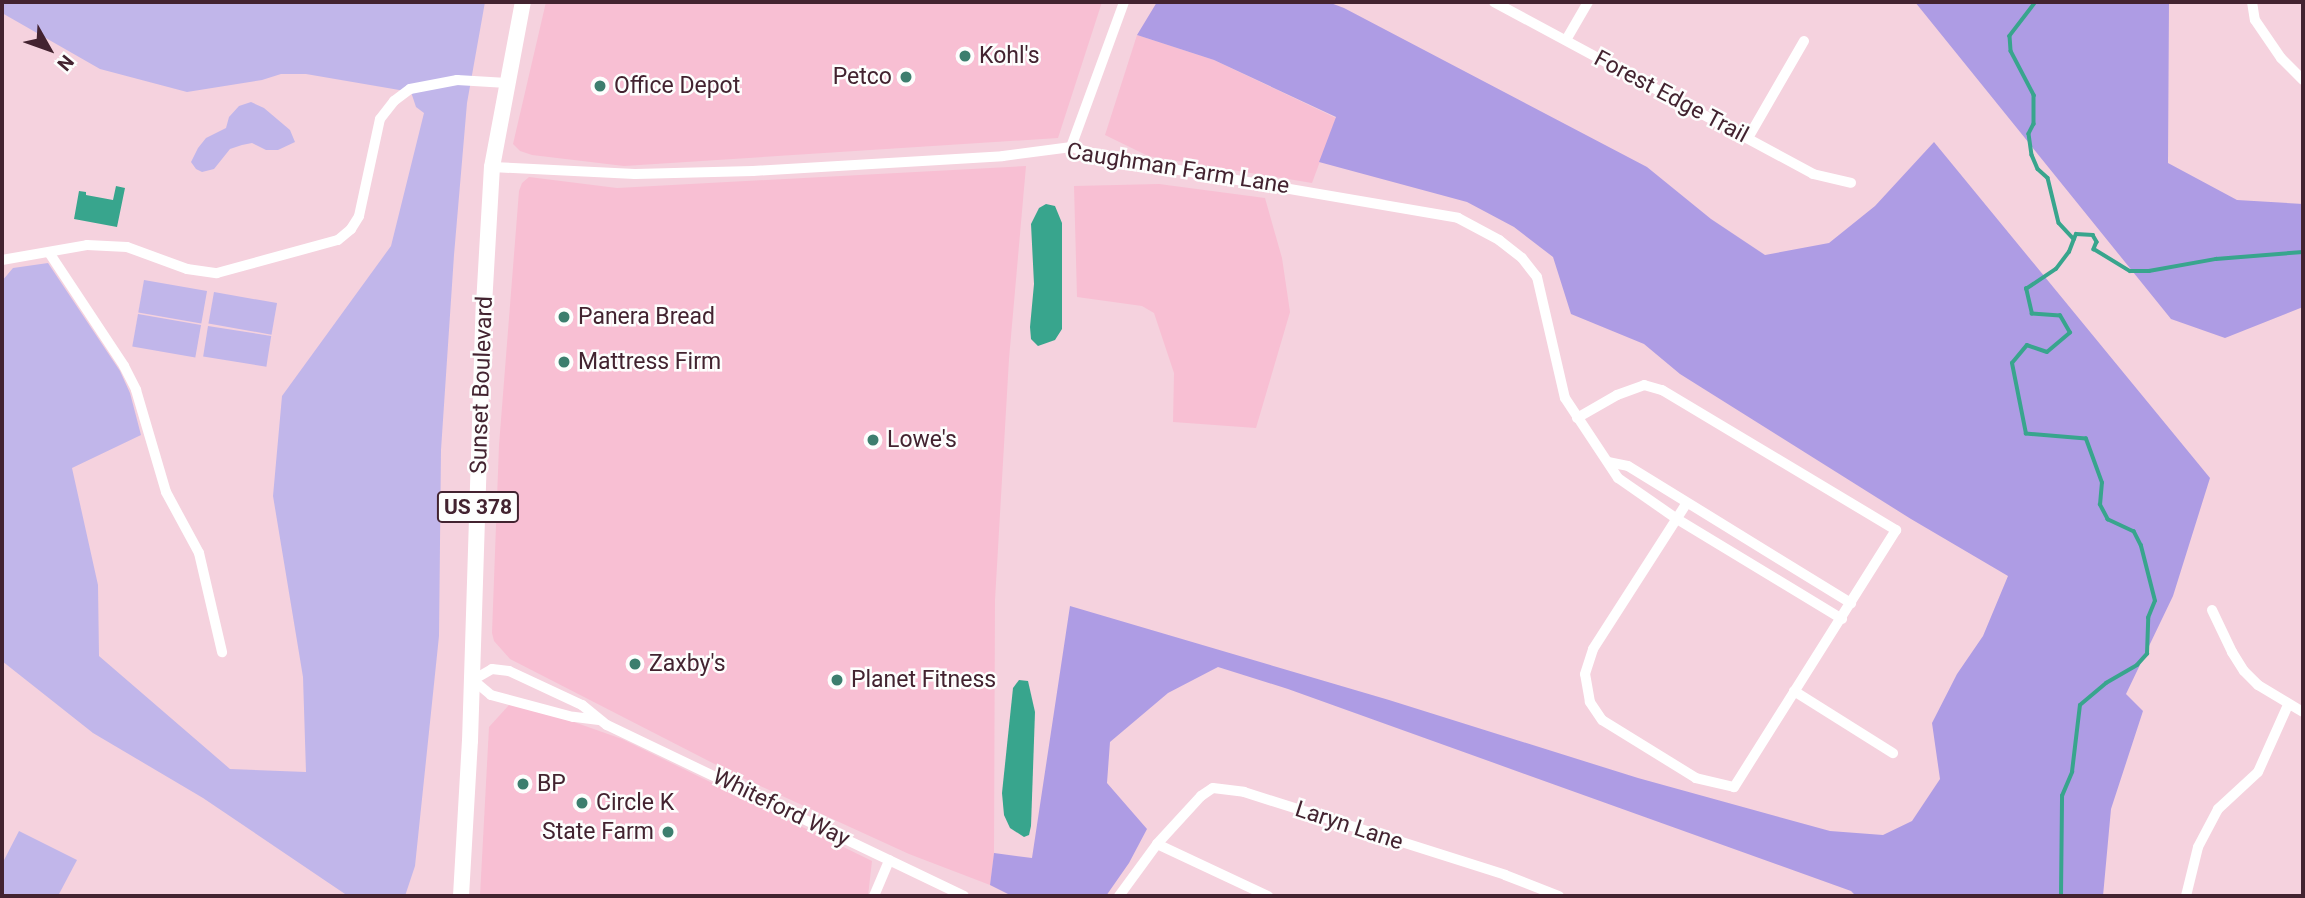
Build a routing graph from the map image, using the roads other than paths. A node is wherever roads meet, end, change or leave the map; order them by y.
1 (523, 2) edge
2 (1124, 2) edge
3 (1494, 2) edge
4 (1588, 2) edge
5 (2252, 2) edge
6 (1566, 40) junction
7 (1804, 41) dead end
8 (2303, 80) edge
9 (507, 83) junction
10 (1748, 138) junction
11 (1071, 147) junction
12 (492, 167) junction
13 (1851, 183) dead end
14 (50, 254) junction
15 (2, 260) edge
16 (1577, 418) junction
17 (1608, 462) junction
18 (1686, 504) junction
19 (1677, 519) junction
20 (1851, 603) junction
21 (2212, 610) dead end
22 (1842, 619) junction
23 (222, 652) dead end
24 (472, 680) junction
25 (1794, 691) junction
26 (2288, 705) junction
27 (2303, 712) edge
28 (599, 720) junction
29 (1893, 753) dead end
30 (1157, 844) junction
31 (890, 860) junction
32 (461, 896) edge
33 (874, 896) edge
34 (964, 896) edge
35 (1119, 896) edge
36 (1268, 896) edge
37 (1559, 896) edge
38 (2186, 896) edge

1 - 9 main road, Sunset Boulevard / US 378
2 - 11 street
3 - 6 street, Forest Edge Trail
4 - 6 street
5 - 8 street
6 - 10 street, Forest Edge Trail
7 - 10 street
9 - 12 main road, Sunset Boulevard / US 378
9 - 14 street
10 - 13 street, Forest Edge Trail
11 - 12 street, Caughman Farm Lane
11 - 16 street, Caughman Farm Lane
12 - 24 main road, Sunset Boulevard / US 378
14 - 15 street
14 - 23 street
16 - 17 street, Caughman Farm Lane
16 - 20 street
17 - 18 street
17 - 19 street, Caughman Farm Lane
18 - 19 street
18 - 20 street
19 - 22 street, Caughman Farm Lane
19 - 25 street
20 - 22 street
21 - 26 street
22 - 25 street
24 - 28 street, Whiteford Way
24 - 28 street, Whiteford Way
24 - 32 main road, Sunset Boulevard / US 378
25 - 29 street
26 - 27 street
26 - 38 street
28 - 31 street, Whiteford Way
30 - 35 street, Laryn Lane
30 - 36 street
30 - 37 street, Laryn Lane
31 - 33 street
31 - 34 street, Whiteford Way

